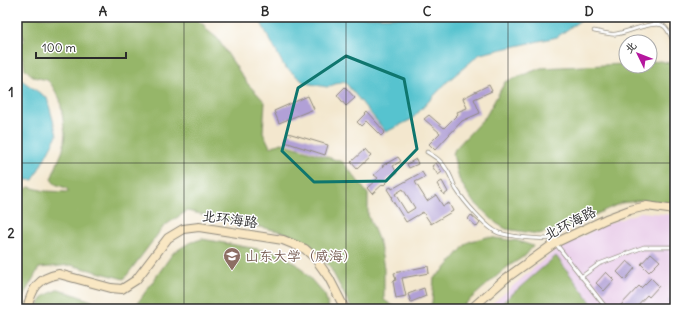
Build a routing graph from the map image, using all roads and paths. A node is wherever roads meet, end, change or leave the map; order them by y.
1 (594, 31) dead end
2 (675, 47) edge
3 (427, 152) dead end
4 (675, 210) edge
5 (558, 241) junction
6 (675, 247) edge
7 (581, 277) junction
8 (27, 309) edge
9 (345, 309) edge
10 (471, 309) edge
11 (607, 309) edge

1 - 2 lane
3 - 5 lane
4 - 5 main road, 北环海路
5 - 7 lane
5 - 10 main road, 北环海路
6 - 7 lane
7 - 11 lane
8 - 9 main road, 北环海路

